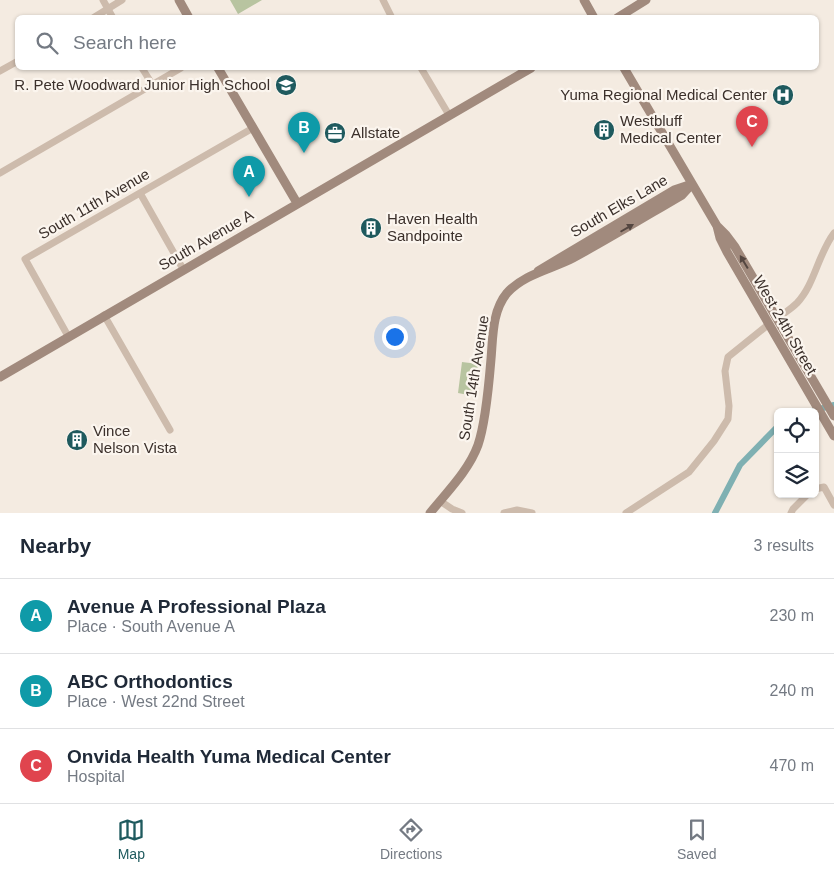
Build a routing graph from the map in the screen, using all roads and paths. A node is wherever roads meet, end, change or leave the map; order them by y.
1 (103, 0) edge
2 (122, 0) edge
3 (179, 0) edge
4 (383, 0) edge
5 (584, 0) edge
6 (646, 0) edge
7 (108, 9) junction
8 (98, 15) edge
9 (111, 15) edge
10 (187, 15) edge
11 (390, 15) edge
12 (592, 15) edge
13 (622, 15) edge
14 (15, 63) edge
15 (143, 70) edge
16 (177, 70) edge
17 (219, 70) edge
18 (422, 70) edge
19 (528, 70) edge
20 (625, 70) edge
21 (0, 71) edge
22 (152, 84) junction
23 (449, 115) junction
24 (253, 128) junction
25 (0, 173) edge
26 (692, 184) junction
27 (140, 193) junction
28 (296, 203) junction
29 (717, 226) junction
30 (834, 233) edge
31 (183, 269) junction
32 (507, 294) joint
33 (104, 316) junction
34 (778, 318) junction
35 (769, 324) junction
36 (68, 336) junction
37 (0, 377) edge
38 (834, 416) edge
39 (170, 430) dead end
40 (834, 436) edge
41 (819, 488) edge
42 (804, 498) edge
43 (440, 501) junction
44 (834, 505) edge
45 (430, 513) edge
46 (462, 513) edge
47 (504, 513) edge
48 (532, 513) edge
49 (626, 513) edge
50 (791, 513) edge

1 - 7 street
2 - 7 street
3 - 10 main road
4 - 11 street
5 - 12 main road
6 - 13 main road
7 - 8 street
7 - 9 street
14 - 21 street
15 - 22 street
16 - 22 street
17 - 24 main road
18 - 23 street
19 - 23 main road, South Avenue A
20 - 26 main road, West 24th Street
22 - 25 street
23 - 28 main road, South Avenue A
24 - 27 street, South 11th Avenue
24 - 28 main road
26 - 29 main road, West 24th Street
26 - 32 main road, South Elks Lane
27 - 31 street
27 - 36 street, South 11th Avenue
28 - 31 main road, South Avenue A
34 -> 29 main road, West 24th Street
29 - 35 main road, West 24th Street
30 - 34 street
31 - 33 main road, South Avenue A
32 - 43 main road, South 14th Avenue
33 - 36 main road, South Avenue A
33 - 39 street
34 - 35 main road
34 - 38 main road, West 24th Street
35 - 40 main road, West 24th Street
35 - 49 street
36 - 37 main road, South Avenue A
41 - 44 street
42 - 50 street
43 - 45 main road, South 14th Avenue
43 - 46 street
47 - 48 street

